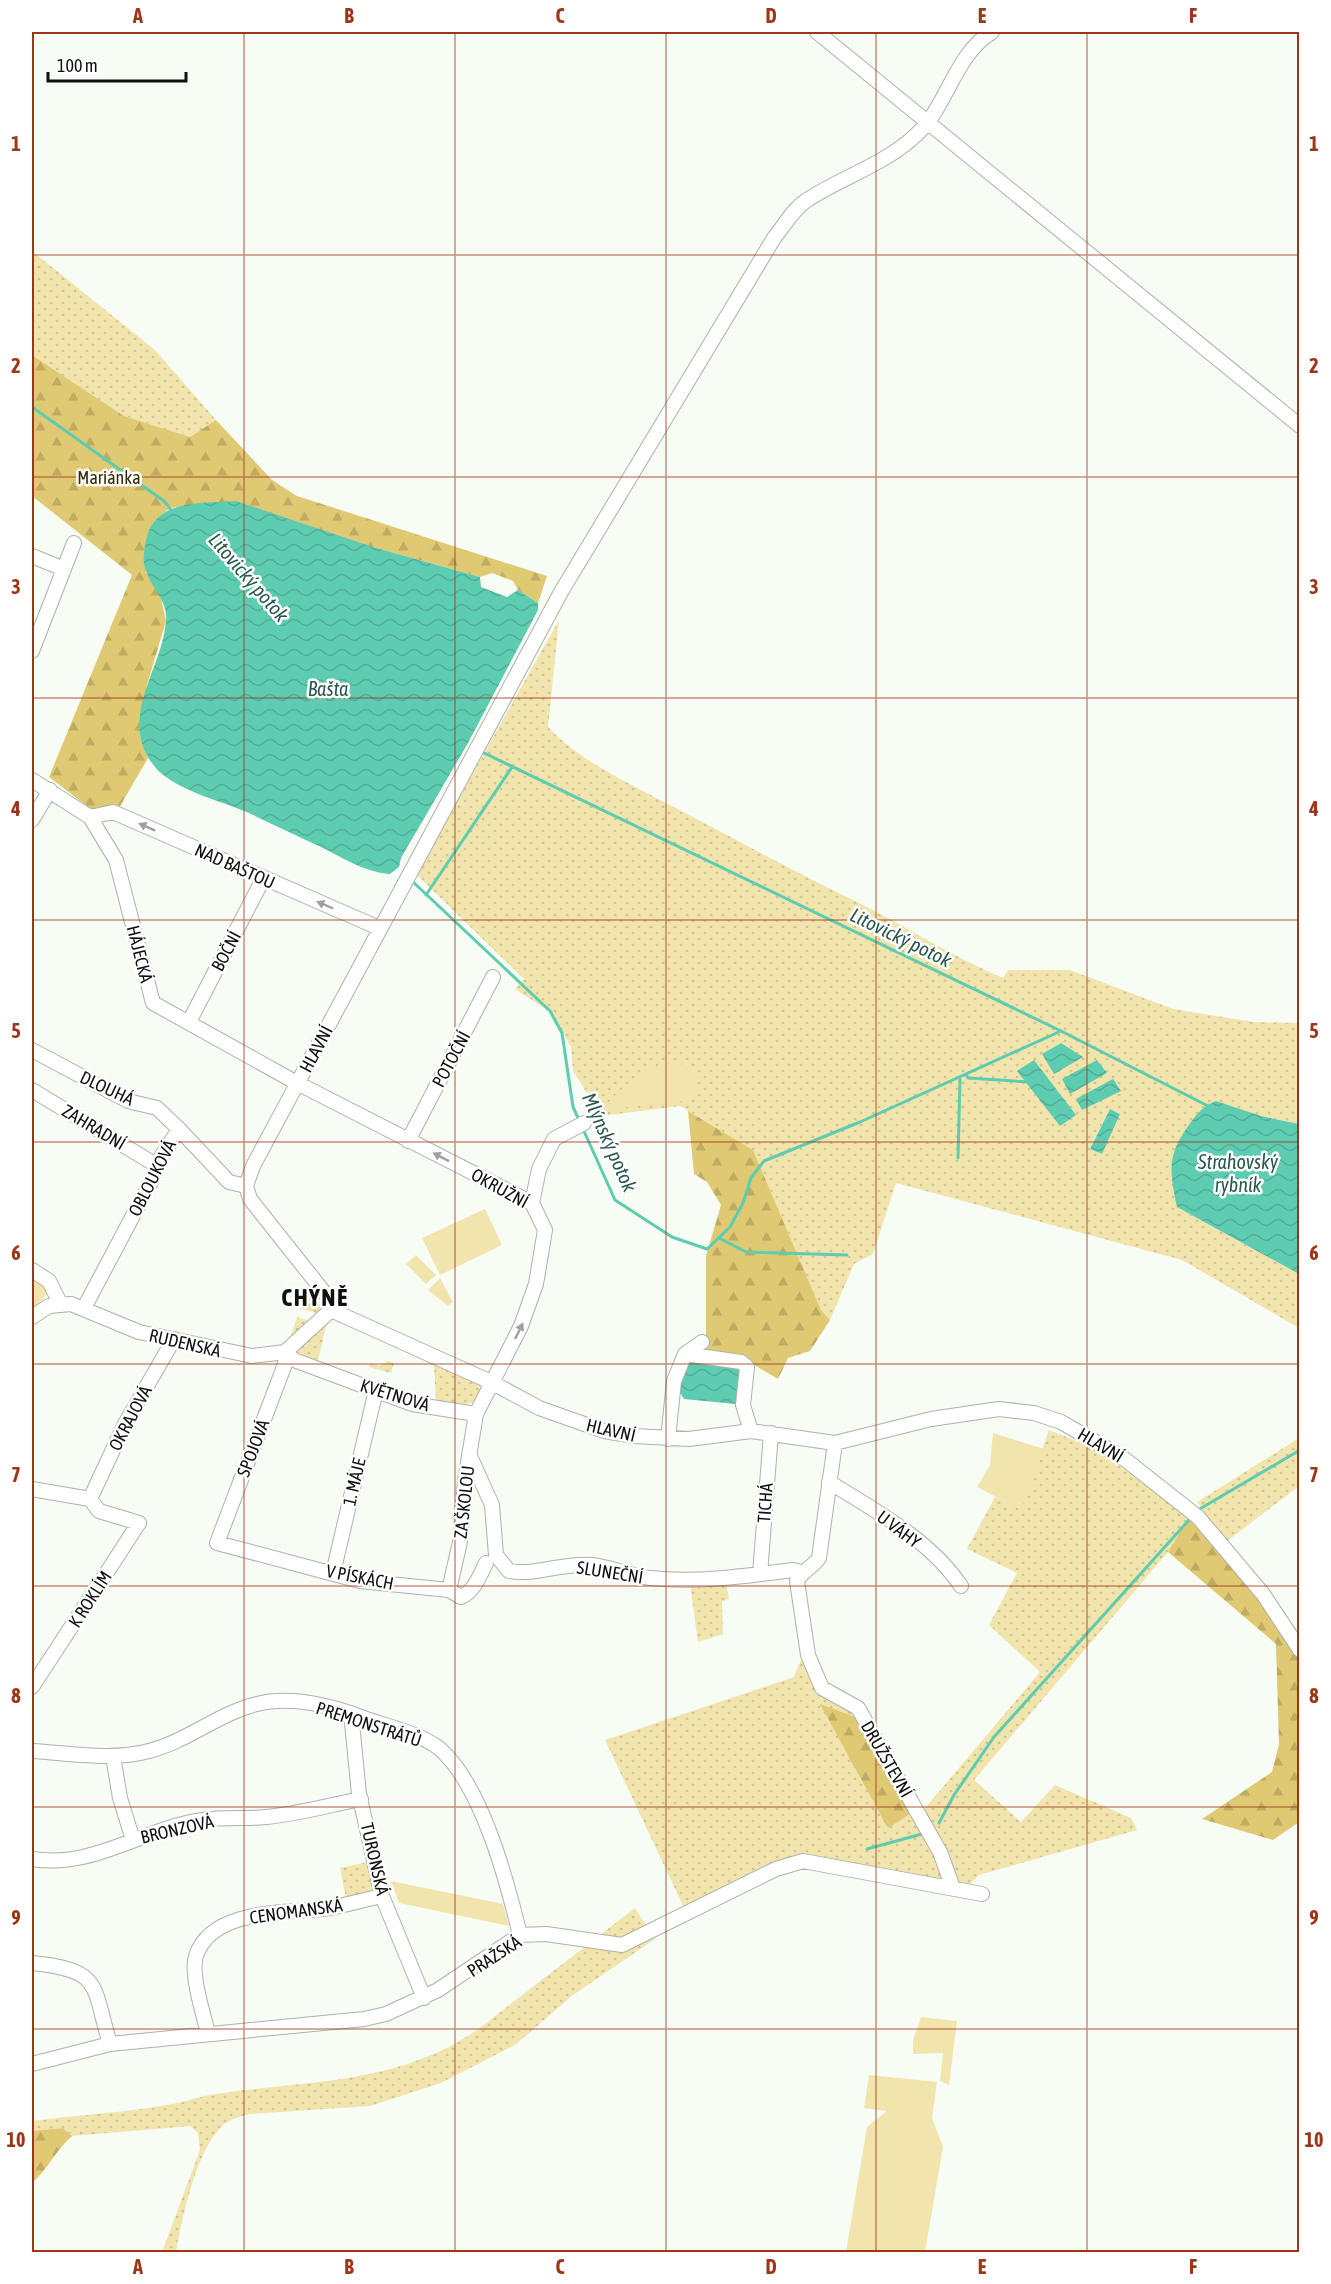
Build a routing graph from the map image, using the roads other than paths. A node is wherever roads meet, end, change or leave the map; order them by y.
1 (817, 32) edge
2 (992, 32) edge
3 (927, 122) junction
4 (1299, 426) edge
5 (74, 543) dead end
6 (32, 556) edge
7 (64, 568) junction
8 (32, 651) edge
9 (32, 780) edge
10 (50, 790) junction
11 (90, 817) junction
12 (32, 820) edge
13 (263, 879) junction
14 (379, 928) junction
15 (494, 977) dead end
16 (189, 1022) junction
17 (32, 1050) edge
18 (297, 1083) junction
19 (32, 1090) edge
20 (584, 1123) dead end
21 (179, 1129) junction
22 (408, 1141) junction
23 (156, 1165) junction
24 (246, 1186) junction
25 (532, 1203) junction
26 (32, 1269) edge
27 (60, 1303) junction
28 (84, 1308) junction
29 (331, 1310) junction
30 (32, 1317) edge
31 (174, 1339) junction
32 (702, 1342) dead end
33 (285, 1352) junction
34 (685, 1354) junction
35 (491, 1382) junction
36 (376, 1390) junction
37 (476, 1414) junction
38 (751, 1431) junction
39 (771, 1433) junction
40 (668, 1439) junction
41 (835, 1443) junction
42 (469, 1455) junction
43 (829, 1482) junction
44 (32, 1489) edge
45 (90, 1498) junction
46 (217, 1543) joint
47 (486, 1563) dead end
48 (801, 1572) junction
49 (333, 1573) junction
50 (760, 1574) junction
51 (961, 1586) dead end
52 (449, 1590) junction
53 (1299, 1650) edge
54 (32, 1687) edge
55 (351, 1713) junction
56 (32, 1751) edge
57 (113, 1756) junction
58 (361, 1798) junction
59 (133, 1840) junction
60 (32, 1859) edge
61 (953, 1888) junction
62 (982, 1894) dead end
63 (382, 1896) junction
64 (520, 1935) junction
65 (32, 1963) edge
66 (424, 1998) junction
67 (208, 2034) junction
68 (110, 2044) junction
69 (32, 2064) edge

1 - 3 street
2 - 3 street, HLAVNÍ
3 - 4 street
3 - 14 street, HLAVNÍ
5 - 7 street
6 - 7 street
7 - 8 street
9 - 10 street, HÁJECKÁ
10 - 11 street, HÁJECKÁ
10 - 12 street
13 -> 11 street, NAD BAŠTOU
11 - 16 street, HÁJECKÁ
14 -> 13 street, NAD BAŠTOU
13 - 16 street, BOČNÍ
14 - 18 street, HLAVNÍ
15 - 22 street, POTOČNÍ
16 - 18 street, HÁJECKÁ
17 - 21 street, DLOUHÁ
18 - 22 street, OKRUŽNÍ
18 - 24 street, HLAVNÍ
19 - 23 street, ZAHRADNÍ
20 - 25 street
21 - 23 street, OBLOUKOVÁ
21 - 24 street, OBLOUKOVÁ
25 -> 22 street, OKRUŽNÍ
23 - 28 street, OBLOUKOVÁ
24 - 29 street
35 -> 25 street, OKRUŽNÍ
26 - 27 street
27 - 28 street, RUDENSKÁ
27 - 30 street
28 - 31 street, RUDENSKÁ
29 - 33 street
29 - 35 street, HLAVNÍ
31 - 33 street, RUDENSKÁ
31 - 45 street, OKRAJOVÁ
32 - 34 street
33 - 36 street, KVĚTNOVÁ
33 - 46 street, SPOJOVÁ
34 - 38 street
34 - 40 street
35 - 37 street
35 - 40 street, HLAVNÍ
36 - 37 street, KVĚTNOVÁ
36 - 49 street, 1. MÁJE
37 - 42 street, ZA ŠKOLOU
38 - 39 street, HLAVNÍ
38 - 40 street, HLAVNÍ
39 - 41 street, HLAVNÍ
39 - 50 street, TICHÁ
41 - 43 street
41 - 53 street, HLAVNÍ
42 - 50 street, SLUNEČNÍ
42 - 52 street, ZA ŠKOLOU
43 - 48 street
43 - 51 street, U VÁHY
44 - 45 street
45 - 54 street, K ROKLÍM
46 - 49 street, V PÍSKÁCH
47 - 52 street, V PÍSKÁCH
48 - 50 street, SLUNEČNÍ
48 - 61 street, DRUŽSTEVNÍ
49 - 52 street, V PÍSKÁCH
55 - 57 street, PREMONSTRÁTŮ
55 - 58 street, TURONSKÁ
55 - 64 street, PREMONSTRÁTŮ
56 - 57 street, PREMONSTRÁTŮ
57 - 59 street
58 - 59 street, BRONZOVÁ
58 - 63 street, TURONSKÁ
59 - 60 street, BRONZOVÁ
61 - 62 street, PRAŽSKÁ
61 - 64 street, PRAŽSKÁ
63 - 66 street, TURONSKÁ
63 - 67 street, CENOMANSKÁ
64 - 66 street, PRAŽSKÁ
65 - 68 street
66 - 67 street, PRAŽSKÁ
67 - 68 street, PRAŽSKÁ
68 - 69 street, PRAŽSKÁ

